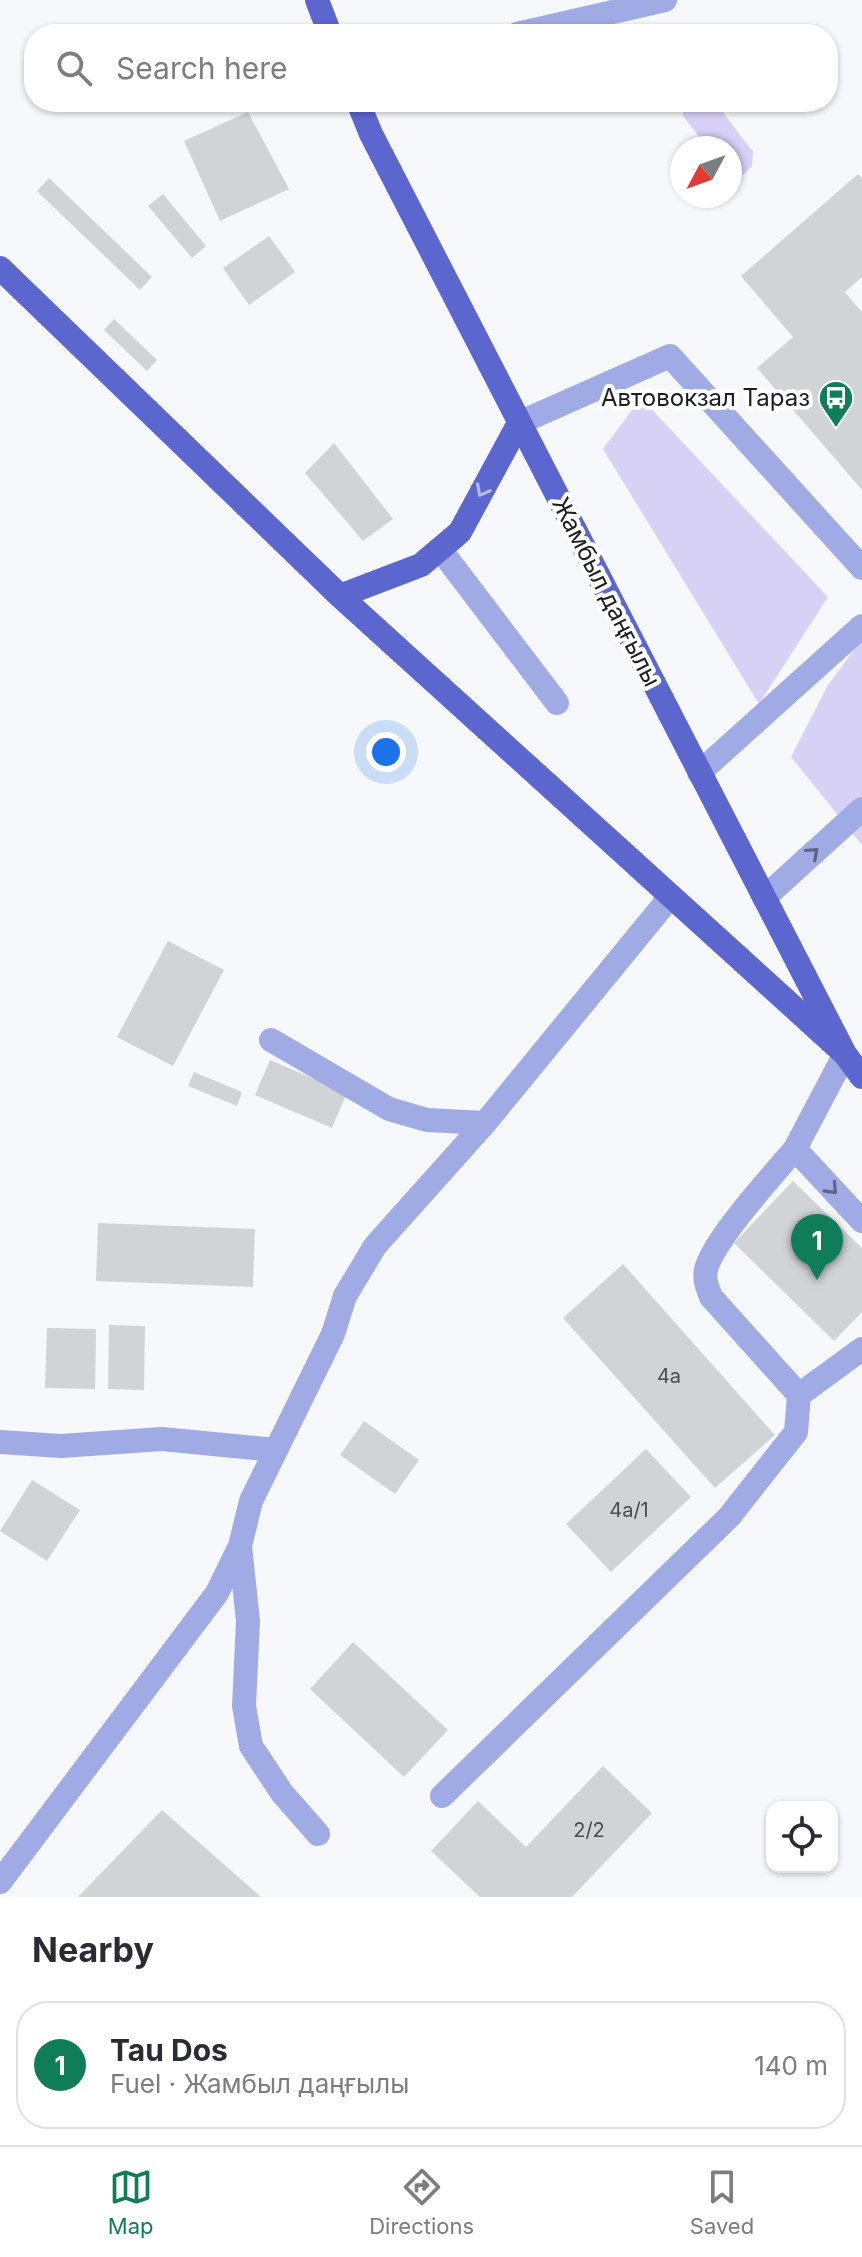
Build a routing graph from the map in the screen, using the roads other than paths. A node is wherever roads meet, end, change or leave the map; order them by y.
1 (317, 0) edge
2 (665, 0) edge
3 (326, 24) edge
4 (561, 24) edge
5 (363, 112) edge
6 (0, 268) edge
7 (519, 423) junction
8 (440, 549) junction
9 (862, 568) edge
10 (340, 596) junction
11 (862, 626) edge
12 (557, 703) dead end
13 (699, 773) junction
14 (862, 809) edge
15 (671, 896) junction
16 (764, 898) junction
17 (271, 1040) dead end
18 (845, 1054) junction
19 (862, 1077) edge
20 (485, 1123) junction
21 (795, 1149) junction
22 (862, 1221) edge
23 (862, 1349) edge
24 (799, 1395) junction
25 (0, 1442) edge
26 (276, 1450) junction
27 (240, 1546) junction
28 (442, 1796) dead end
29 (318, 1834) dead end
30 (0, 1882) edge

1 - 3 main road
2 - 4 street
5 - 7 main road, Жамбыл даңғылы
6 - 10 main road
7 -> 8 main road
7 - 9 street
7 - 13 main road, Жамбыл даңғылы
8 - 10 main road
8 - 12 street
10 - 15 main road
11 - 13 street
13 - 16 main road, Жамбыл даңғылы
16 -> 14 street
15 - 18 main road
15 - 20 street
16 - 18 main road, Жамбыл даңғылы
17 - 20 street
18 - 19 main road, Жамбыл даңғылы
18 - 21 street
20 - 26 street
21 -> 22 street
21 - 24 street
23 - 24 street
24 - 28 street
25 - 26 street
26 - 27 street
27 - 29 street
27 - 30 street

